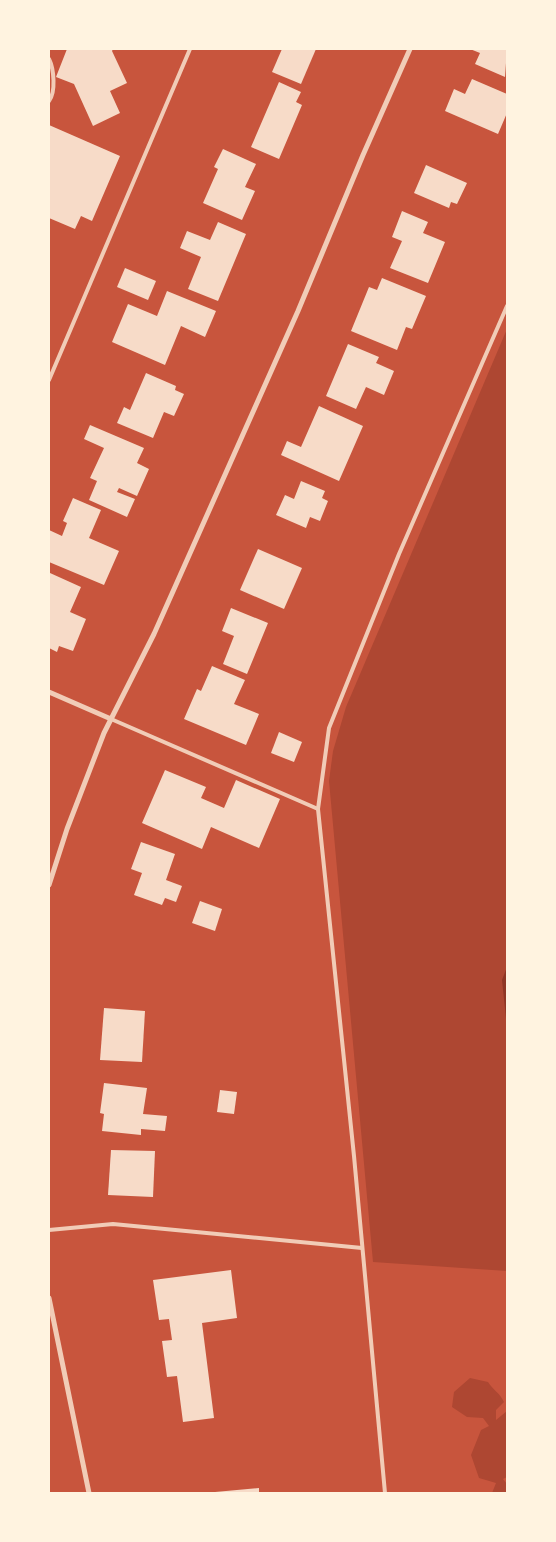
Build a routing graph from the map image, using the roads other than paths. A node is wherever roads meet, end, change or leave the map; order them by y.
1 (190, 49) edge
2 (410, 49) edge
3 (49, 59) edge
4 (49, 102) edge
5 (507, 306) edge
6 (49, 380) edge
7 (49, 692) edge
8 (111, 719) junction
9 (318, 809) junction
10 (49, 885) edge
11 (49, 1230) edge
12 (362, 1248) junction
13 (49, 1298) edge
14 (89, 1493) edge
15 (385, 1493) edge

1 - 6 lane
2 - 8 street
3 - 4 lane
5 - 9 lane
7 - 8 street
8 - 9 lane
8 - 10 street
9 - 12 lane
11 - 12 lane
12 - 15 lane
13 - 14 street

